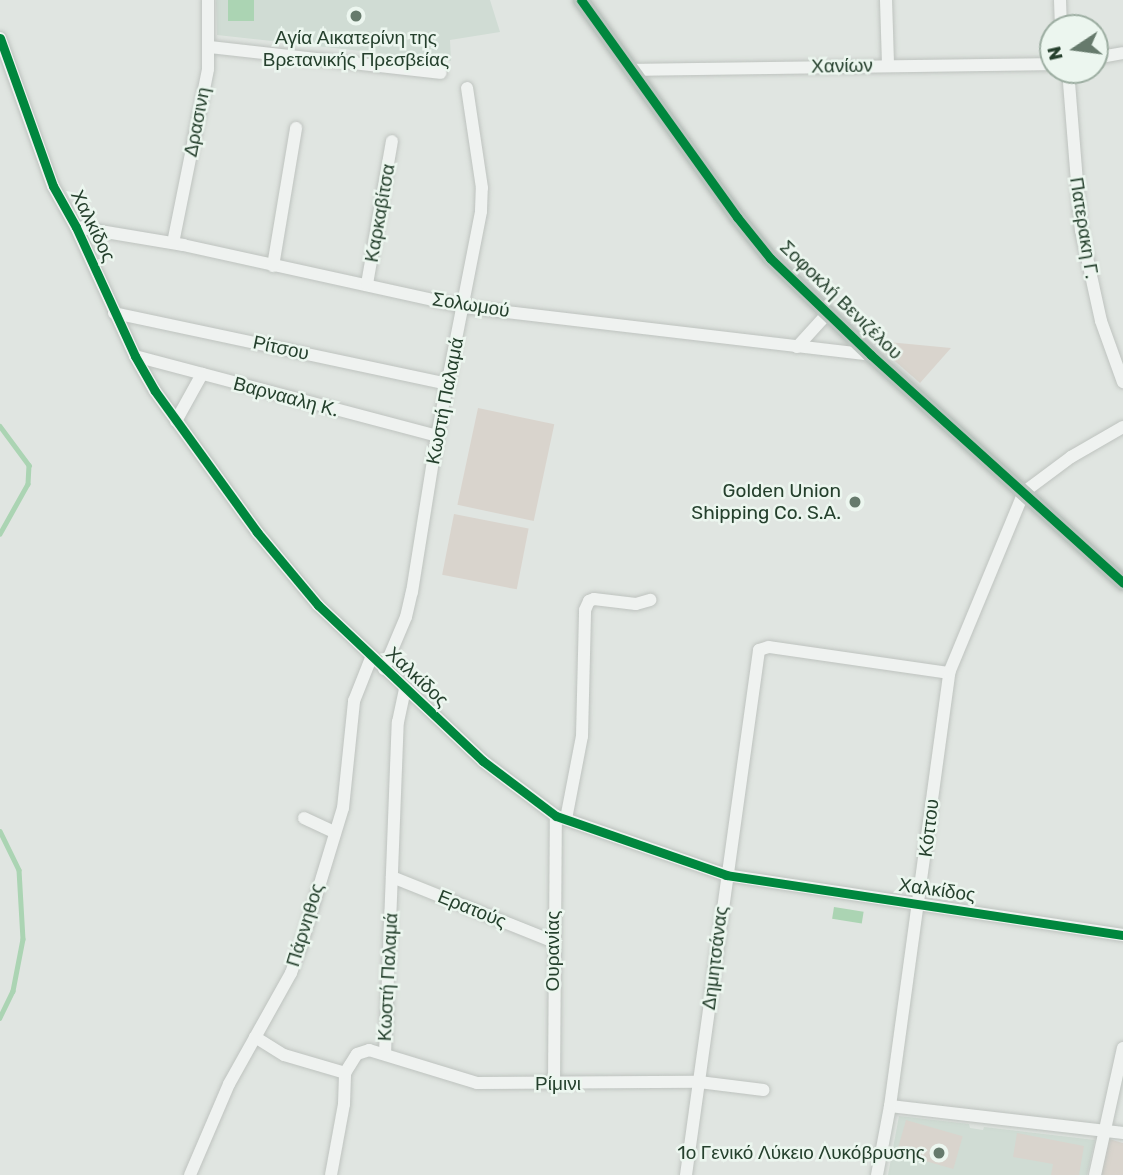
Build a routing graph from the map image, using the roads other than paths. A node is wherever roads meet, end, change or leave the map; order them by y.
1 (208, 0) edge
2 (581, 0) edge
3 (886, 0) edge
4 (0, 37) edge
5 (209, 47) junction
6 (1039, 64) edge
7 (888, 65) junction
8 (631, 71) junction
9 (441, 73) dead end
10 (1070, 84) edge
11 (467, 88) dead end
12 (296, 128) dead end
13 (392, 141) dead end
14 (76, 227) junction
15 (173, 243) junction
16 (273, 265) junction
17 (367, 284) junction
18 (464, 307) junction
19 (114, 313) junction
20 (827, 314) junction
21 (797, 347) junction
22 (871, 355) junction
23 (135, 356) junction
24 (202, 374) junction
25 (1123, 382) edge
26 (449, 384) junction
27 (176, 421) junction
28 (1123, 427) edge
29 (438, 436) junction
30 (1024, 492) junction
31 (1123, 583) edge
32 (650, 600) dead end
33 (371, 658) junction
34 (384, 670) junction
35 (949, 673) junction
36 (405, 690) junction
37 (304, 818) dead end
38 (561, 818) junction
39 (334, 832) junction
40 (726, 875) junction
41 (392, 877) junction
42 (919, 905) junction
43 (1123, 934) edge
44 (552, 941) junction
45 (255, 1037) junction
46 (1123, 1048) edge
47 (384, 1054) junction
48 (345, 1073) junction
49 (699, 1082) junction
50 (554, 1085) junction
51 (764, 1090) dead end
52 (891, 1106) junction
53 (1105, 1130) junction
54 (1123, 1133) edge
55 (190, 1175) edge
56 (331, 1175) edge
57 (686, 1175) edge
58 (877, 1175) edge
59 (1096, 1175) edge

1 - 5 street, Δρασινη
2 - 8 main road, Σοφοκλή Βενιζέλου
3 - 7 street
4 - 14 street, Χαλκίδος
5 - 9 street
5 - 15 street, Δρασινη
6 - 7 street, Χανίων
7 - 8 street, Χανίων
8 - 20 main road, Σοφοκλή Βενιζέλου
10 - 25 street, Πατερακη Γ.
11 - 18 street, Κωστή Παλαμά
12 - 16 street
13 - 17 street, Καρκαβίτσα
14 - 15 street, Σολωμού
14 - 19 street, Χαλκίδος
15 - 16 street, Σολωμού
16 - 17 street, Σολωμού
17 - 18 street, Σολωμού
18 - 21 street, Σολωμού
18 - 26 street, Κωστή Παλαμά
19 - 23 street, Χαλκίδος
19 - 26 street, Ρίτσου
20 - 21 street
20 - 22 main road, Σοφοκλή Βενιζέλου
21 - 22 street, Σολωμού
22 - 30 main road, Σοφοκλή Βενιζέλου
23 - 24 street, Βαρνααλη Κ.
23 - 27 street, Χαλκίδος
24 - 27 street
24 - 29 street, Βαρνααλη Κ.
26 - 29 street, Κωστή Παλαμά
27 - 33 street, Χαλκίδος
28 - 30 street
29 - 34 street, Κωστή Παλαμά
30 - 31 main road, Σοφοκλή Βενιζέλου
30 - 35 street, Κόττου
32 - 38 street, Ουρανίας
33 - 34 street, Χαλκίδος
33 - 39 street, Πάρνηθος
34 - 36 street, Χαλκίδος
35 - 40 street, Δημητσάνας
35 - 42 street, Κόττου
36 - 38 street, Χαλκίδος
36 - 41 street, Κωστή Παλαμά
37 - 39 street
38 - 40 street, Χαλκίδος
38 - 44 street, Ουρανίας
39 - 45 street, Πάρνηθος
40 - 42 street, Χαλκίδος
40 - 49 street, Δημητσάνας
41 - 44 street, Ερατούς
41 - 47 street, Κωστή Παλαμά
42 - 43 street, Χαλκίδος
42 - 52 street, Κόττου
44 - 50 street, Ουρανίας
45 - 48 street
45 - 55 street, Πάρνηθος
46 - 53 street
47 - 48 street, Ρίμινι
47 - 50 street, Ρίμινι
48 - 56 street
49 - 50 street, Ρίμινι
49 - 51 street, Ρίμινι
49 - 57 street, Δημητσάνας
52 - 53 street
52 - 58 street, Κόττου
53 - 54 street
53 - 59 street

